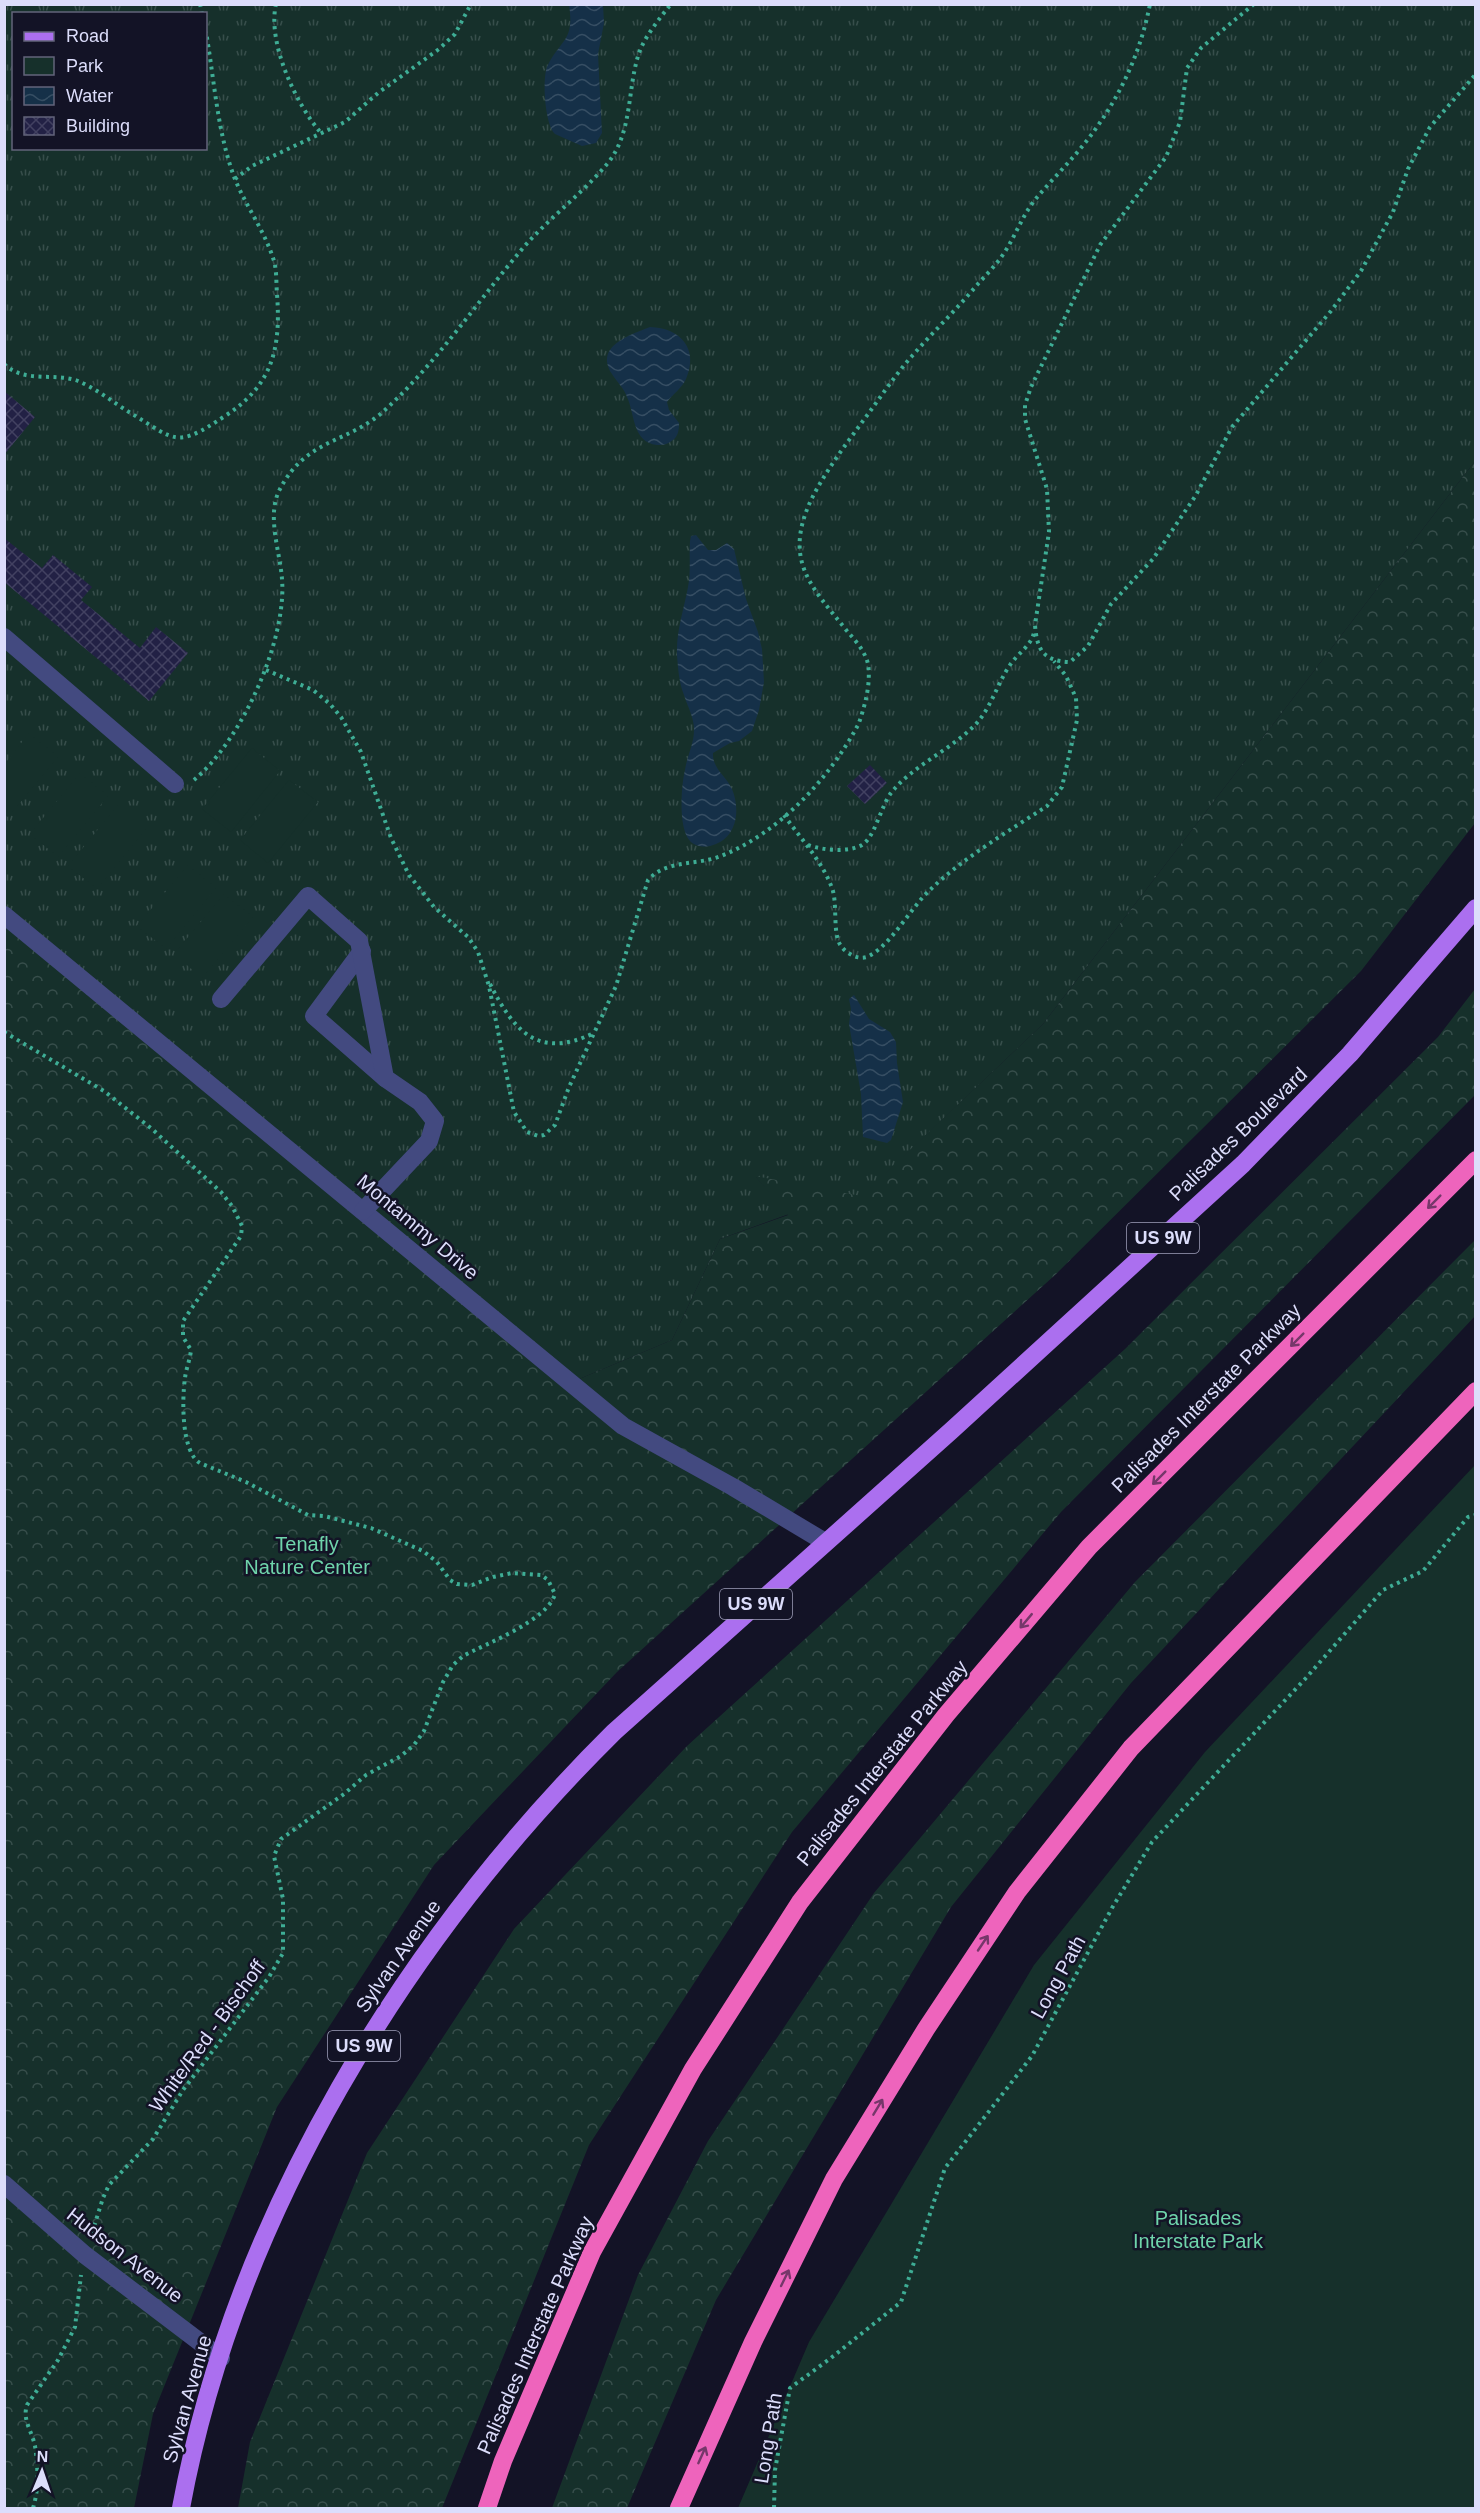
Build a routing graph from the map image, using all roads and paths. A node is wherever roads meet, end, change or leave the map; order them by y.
1 (276, 4) edge
2 (471, 4) edge
3 (671, 4) edge
4 (1150, 4) edge
5 (1254, 4) edge
6 (207, 38) edge
7 (1476, 74) edge
8 (321, 133) junction
9 (235, 179) junction
10 (4, 364) edge
11 (1035, 625) junction
12 (4, 637) edge
13 (1053, 660) junction
14 (266, 670) junction
15 (175, 784) joint
16 (784, 815) junction
17 (806, 844) junction
18 (1476, 908) edge
19 (4, 915) edge
20 (362, 951) junction
21 (487, 978) junction
22 (220, 999) dead end
23 (4, 1032) edge
24 (594, 1033) junction
25 (385, 1078) junction
26 (1476, 1160) edge
27 (363, 1211) junction
28 (1476, 1391) edge
29 (1476, 1515) edge
30 (825, 1542) junction
31 (4, 2184) edge
32 (85, 2255) junction
33 (221, 2358) junction
34 (33, 2508) edge
35 (181, 2508) edge
36 (487, 2508) edge
37 (679, 2508) edge
38 (774, 2508) edge

1 - 8 path
2 - 8 path
3 - 14 path
4 - 16 path
5 - 11 path
6 - 9 path
7 - 13 path
8 - 9 path
9 - 10 path
11 - 13 path
11 - 17 path
12 - 15 street
13 - 17 path
14 - 15 path
14 - 21 path
16 - 17 path
16 - 24 path
18 - 30 main road, Palisades Boulevard / US 9W
19 - 27 street, Montammy Drive
20 - 22 street
20 - 25 street
20 - 25 street
21 - 24 path
21 - 24 path
23 - 32 path, White/Red - Bischoff
25 - 27 street
26 -> 36 highway, Palisades Interstate Parkway
27 - 30 street, Montammy Drive
37 -> 28 highway
29 - 38 path, Long Path
30 - 33 main road, Sylvan Avenue / US 9W
31 - 32 street, Hudson Avenue
32 - 33 street, Hudson Avenue
32 - 34 path
33 - 35 main road, Sylvan Avenue / US 9W

